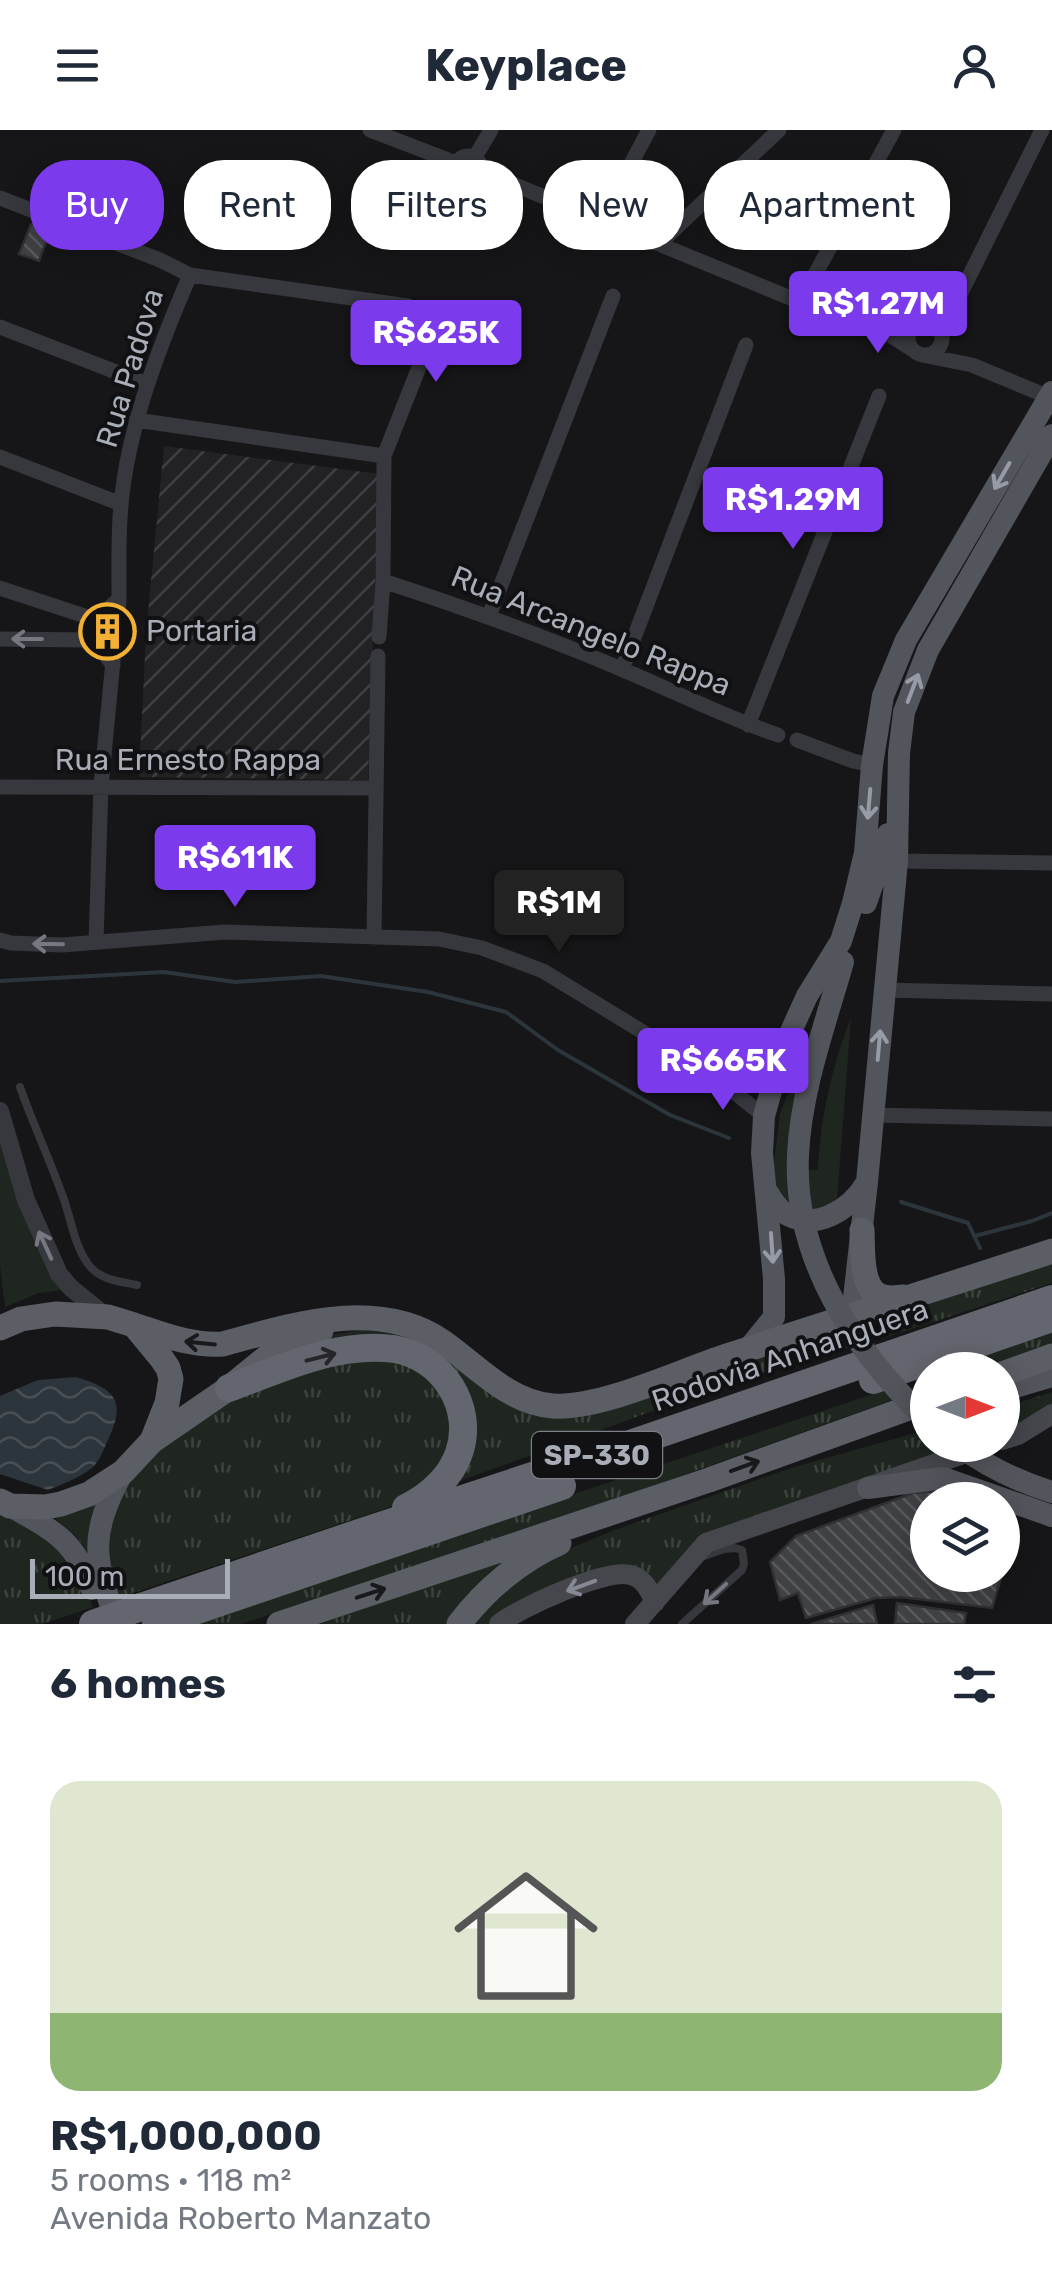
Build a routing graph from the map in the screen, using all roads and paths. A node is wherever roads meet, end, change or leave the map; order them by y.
1 (370, 130) edge
2 (491, 130) edge
3 (649, 130) edge
4 (778, 130) edge
5 (894, 130) edge
6 (1042, 130) edge
7 (451, 160) edge
8 (480, 160) edge
9 (633, 160) edge
10 (0, 198) edge
11 (684, 221) edge
12 (674, 250) edge
13 (190, 275) junction
14 (960, 290) junction
15 (613, 296) dead end
16 (800, 302) junction
17 (871, 323) junction
18 (916, 325) junction
19 (0, 327) edge
20 (941, 336) junction
21 (746, 345) dead end
22 (918, 352) junction
23 (972, 365) junction
24 (147, 384) junction
25 (879, 396) dead end
26 (1051, 396) edge
27 (136, 420) junction
28 (1052, 435) edge
29 (384, 456) junction
30 (0, 457) edge
31 (121, 504) junction
32 (382, 580) junction
33 (0, 588) edge
34 (489, 616) junction
35 (102, 629) junction
36 (378, 637) dead end
37 (0, 639) edge
38 (378, 656) dead end
39 (622, 669) junction
40 (748, 725) junction
41 (778, 735) dead end
42 (797, 740) dead end
43 (872, 765) junction
44 (899, 780) junction
45 (100, 786) junction
46 (0, 788) edge
47 (375, 788) junction
48 (897, 861) junction
49 (1052, 863) edge
50 (853, 903) junction
51 (374, 938) junction
52 (0, 940) edge
53 (96, 941) junction
54 (843, 962) junction
55 (884, 990) junction
56 (1052, 994) edge
57 (782, 1051) junction
58 (710, 1074) junction
59 (20, 1086) dead end
60 (0, 1110) edge
61 (874, 1114) junction
62 (764, 1116) junction
63 (1052, 1119) edge
64 (36, 1135) junction
65 (8, 1144) junction
66 (867, 1182) junction
67 (768, 1193) junction
68 (862, 1230) junction
69 (1052, 1251) edge
70 (137, 1285) dead end
71 (914, 1297) junction
72 (1052, 1298) edge
73 (852, 1316) junction
74 (108, 1317) junction
75 (364, 1318) junction
76 (1052, 1318) edge
77 (134, 1325) junction
78 (0, 1328) edge
79 (749, 1348) junction
80 (1052, 1356) edge
81 (1020, 1368) edge
82 (1052, 1376) edge
83 (1020, 1386) edge
84 (229, 1388) junction
85 (910, 1405) edge
86 (910, 1407) edge
87 (1052, 1414) edge
88 (910, 1416) edge
89 (1020, 1434) edge
90 (824, 1438) junction
91 (152, 1442) junction
92 (942, 1462) edge
93 (981, 1462) edge
94 (124, 1472) junction
95 (1052, 1476) edge
96 (709, 1480) junction
97 (868, 1488) junction
98 (1052, 1492) edge
99 (5, 1503) edge
100 (1052, 1506) edge
101 (1052, 1516) edge
102 (362, 1532) junction
103 (686, 1564) junction
104 (656, 1602) junction
105 (149, 1616) edge
106 (93, 1624) edge
107 (105, 1624) edge
108 (117, 1624) edge
109 (279, 1624) edge
110 (459, 1624) edge
111 (500, 1624) edge
112 (635, 1624) edge
113 (682, 1624) edge

1 - 7 street
2 - 8 street
3 - 9 street
4 - 11 street
5 - 16 street
6 - 14 street
10 - 13 street
12 - 16 street
13 - 24 street, Rua Padova
13 - 29 street
14 - 18 street
14 - 20 street
15 - 34 street
16 - 17 street
17 - 18 street
17 - 22 street
18 - 20 street
18 - 22 street
19 - 24 street
20 - 22 street
20 - 23 street
21 - 39 street
22 - 23 street
23 - 26 street
24 - 27 street, Rua Padova
25 - 40 street
26 -> 43 main road
27 - 29 street
27 - 31 street, Rua Padova
44 -> 28 main road
29 - 32 street
30 - 31 street
31 - 35 street, Rua Padova
32 - 34 street, Rua Arcangelo Rappa
32 - 36 street
33 - 35 street
34 - 39 street, Rua Arcangelo Rappa
35 -> 37 street
35 - 45 street
38 - 47 street
39 - 40 street, Rua Arcangelo Rappa
40 - 41 street, Rua Arcangelo Rappa
42 - 43 street
43 -> 50 main road
44 - 48 main road
44 - 54 main road
45 - 46 street, Rua Ernesto Rappa
45 - 47 street, Rua Ernesto Rappa
45 - 53 street
47 - 51 street
48 - 49 street
48 - 55 main road
50 - 54 main road
50 - 57 main road
51 - 53 street
51 - 58 street
53 -> 52 street
54 - 85 main road, bridge
55 - 56 street
61 -> 55 main road
57 - 58 street
57 - 62 main road
58 - 62 street
59 - 64 lane
60 - 65 street
61 - 63 street
61 - 66 main road
62 - 67 main road
64 - 65 lane
64 - 70 lane
74 -> 65 street
66 - 67 main road
66 - 68 main road
67 -> 79 main road
68 - 71 highway
68 - 73 main road
69 - 71 highway
71 - 73 highway
72 - 102 highway, Rodovia Anhanguera / SP-330
73 - 79 highway
74 - 77 highway
74 - 78 highway
75 -> 77 highway
75 - 79 highway
75 - 84 highway
76 - 105 highway, Rodovia Anhanguera / SP-330
77 - 91 highway
80 - 81 highway
82 - 83 main road
84 - 91 highway
84 -> 102 highway
86 - 90 highway
87 - 89 main road
88 - 90 main road
96 -> 90 highway
91 - 94 highway
92 - 97 main road
93 - 98 main road, bridge
94 - 99 highway
94 - 108 main road
95 - 100 main road
109 -> 96 highway
96 - 110 highway
97 - 101 main road
97 - 103 main road
99 - 107 main road
102 - 105 highway, Rodovia Anhanguera / SP-330
103 - 104 main road
103 -> 113 lane
104 -> 111 main road
104 - 112 main road
105 - 106 highway, Rodovia Anhanguera / SP-330, bridge

